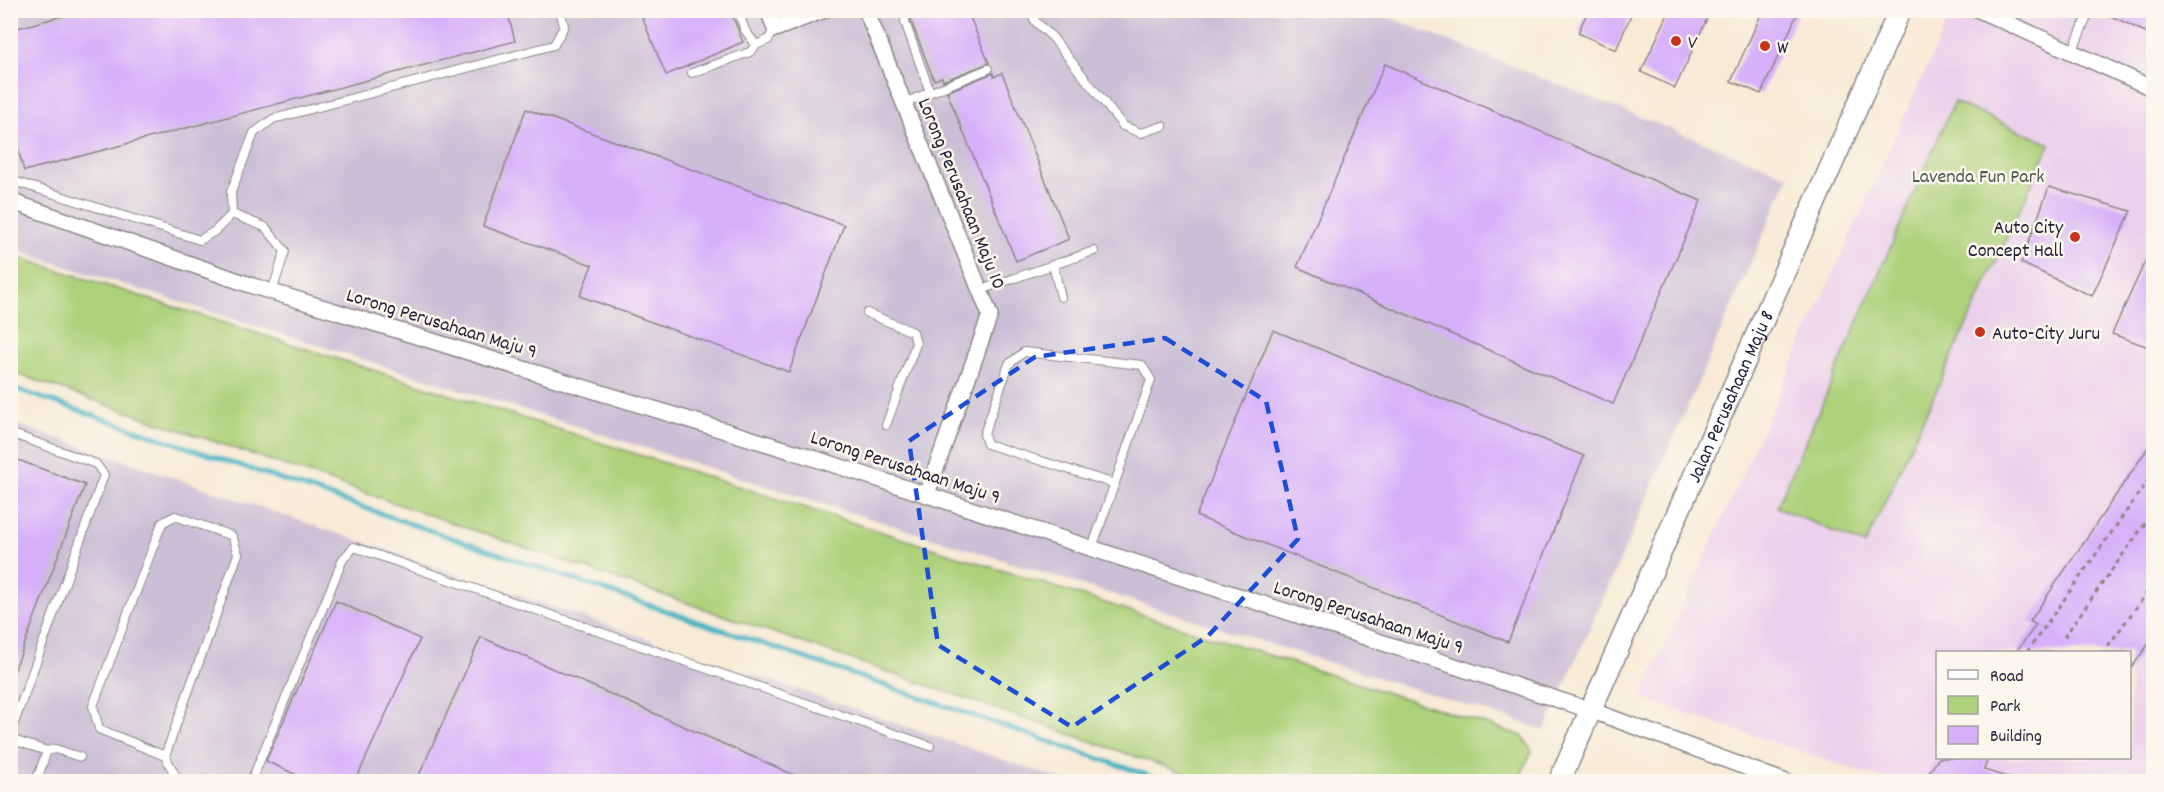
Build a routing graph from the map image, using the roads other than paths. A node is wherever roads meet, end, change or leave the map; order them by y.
1 (560, 10) edge
2 (738, 10) edge
3 (768, 10) edge
4 (824, 10) edge
5 (866, 10) edge
6 (906, 10) edge
7 (1031, 10) edge
8 (1900, 10) edge
9 (1980, 10) edge
10 (2090, 10) edge
11 (775, 29) junction
12 (756, 45) junction
13 (2072, 52) junction
14 (988, 69) dead end
15 (692, 73) dead end
16 (2154, 88) edge
17 (930, 92) junction
18 (904, 103) junction
19 (1163, 126) dead end
20 (10, 180) edge
21 (10, 201) edge
22 (232, 214) junction
23 (1094, 251) dead end
24 (1053, 265) junction
25 (980, 290) junction
26 (272, 292) junction
27 (1061, 297) dead end
28 (867, 313) dead end
29 (886, 425) dead end
30 (10, 432) edge
31 (1115, 484) junction
32 (927, 494) junction
33 (1092, 548) junction
34 (1590, 710) junction
35 (10, 734) edge
36 (10, 739) edge
37 (930, 746) dead end
38 (47, 751) junction
39 (165, 756) junction
40 (80, 757) dead end
41 (36, 782) edge
42 (179, 782) edge
43 (250, 782) edge
44 (1559, 782) edge
45 (1786, 782) edge

1 - 22 lane
2 - 12 lane
3 - 11 street
4 - 11 street
5 - 18 street, Lorong Perusahaan Maju 10
6 - 17 lane
7 - 19 lane
8 - 34 street, Jalan Perusahaan Maju 8
9 - 13 street
10 - 13 lane
11 - 12 lane
12 - 15 lane
13 - 16 street
14 - 17 lane
17 - 18 lane
18 - 25 street, Lorong Perusahaan Maju 10
20 - 22 lane
21 - 26 street, Lorong Perusahaan Maju 9
22 - 26 lane
23 - 24 lane
24 - 25 lane
24 - 27 lane
25 - 32 street, Lorong Perusahaan Maju 10
26 - 32 street, Lorong Perusahaan Maju 9
28 - 29 lane
30 - 35 lane
31 - 31 lane
31 - 33 lane
32 - 33 street, Lorong Perusahaan Maju 9
33 - 34 street, Lorong Perusahaan Maju 9
34 - 44 street, Jalan Perusahaan Maju 8
34 - 45 street, Lorong Perusahaan Maju 9
36 - 38 lane
37 - 43 lane
38 - 40 lane
38 - 41 lane
39 - 39 lane
39 - 42 lane

